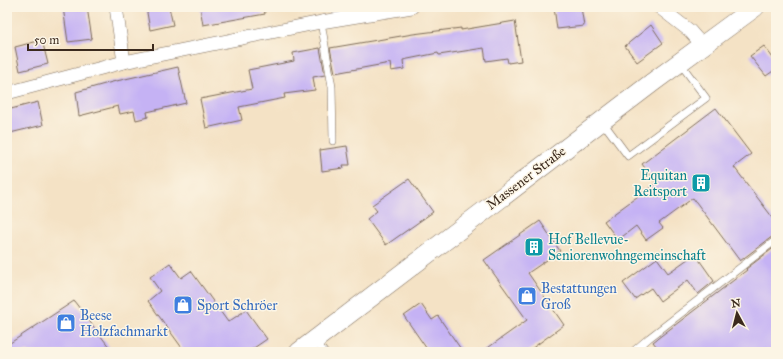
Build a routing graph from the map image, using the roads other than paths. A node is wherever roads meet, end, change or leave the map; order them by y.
1 (116, 7) edge
2 (412, 7) edge
3 (659, 7) edge
4 (755, 7) edge
5 (321, 22) junction
6 (703, 46) junction
7 (124, 62) junction
8 (680, 63) junction
9 (7, 93) edge
10 (602, 121) junction
11 (333, 141) dead end
12 (776, 240) edge
13 (319, 346) edge
14 (635, 350) dead end
15 (299, 352) edge

1 - 7 street
2 - 5 street
3 - 6 street
4 - 6 main road, Massener Straße
5 - 7 street
5 - 11 lane
6 - 8 main road, Massener Straße
7 - 9 street
8 - 10 main road, Massener Straße
8 - 10 lane
10 - 13 main road, Massener Straße
12 - 14 lane
13 - 15 main road, Massener Straße

